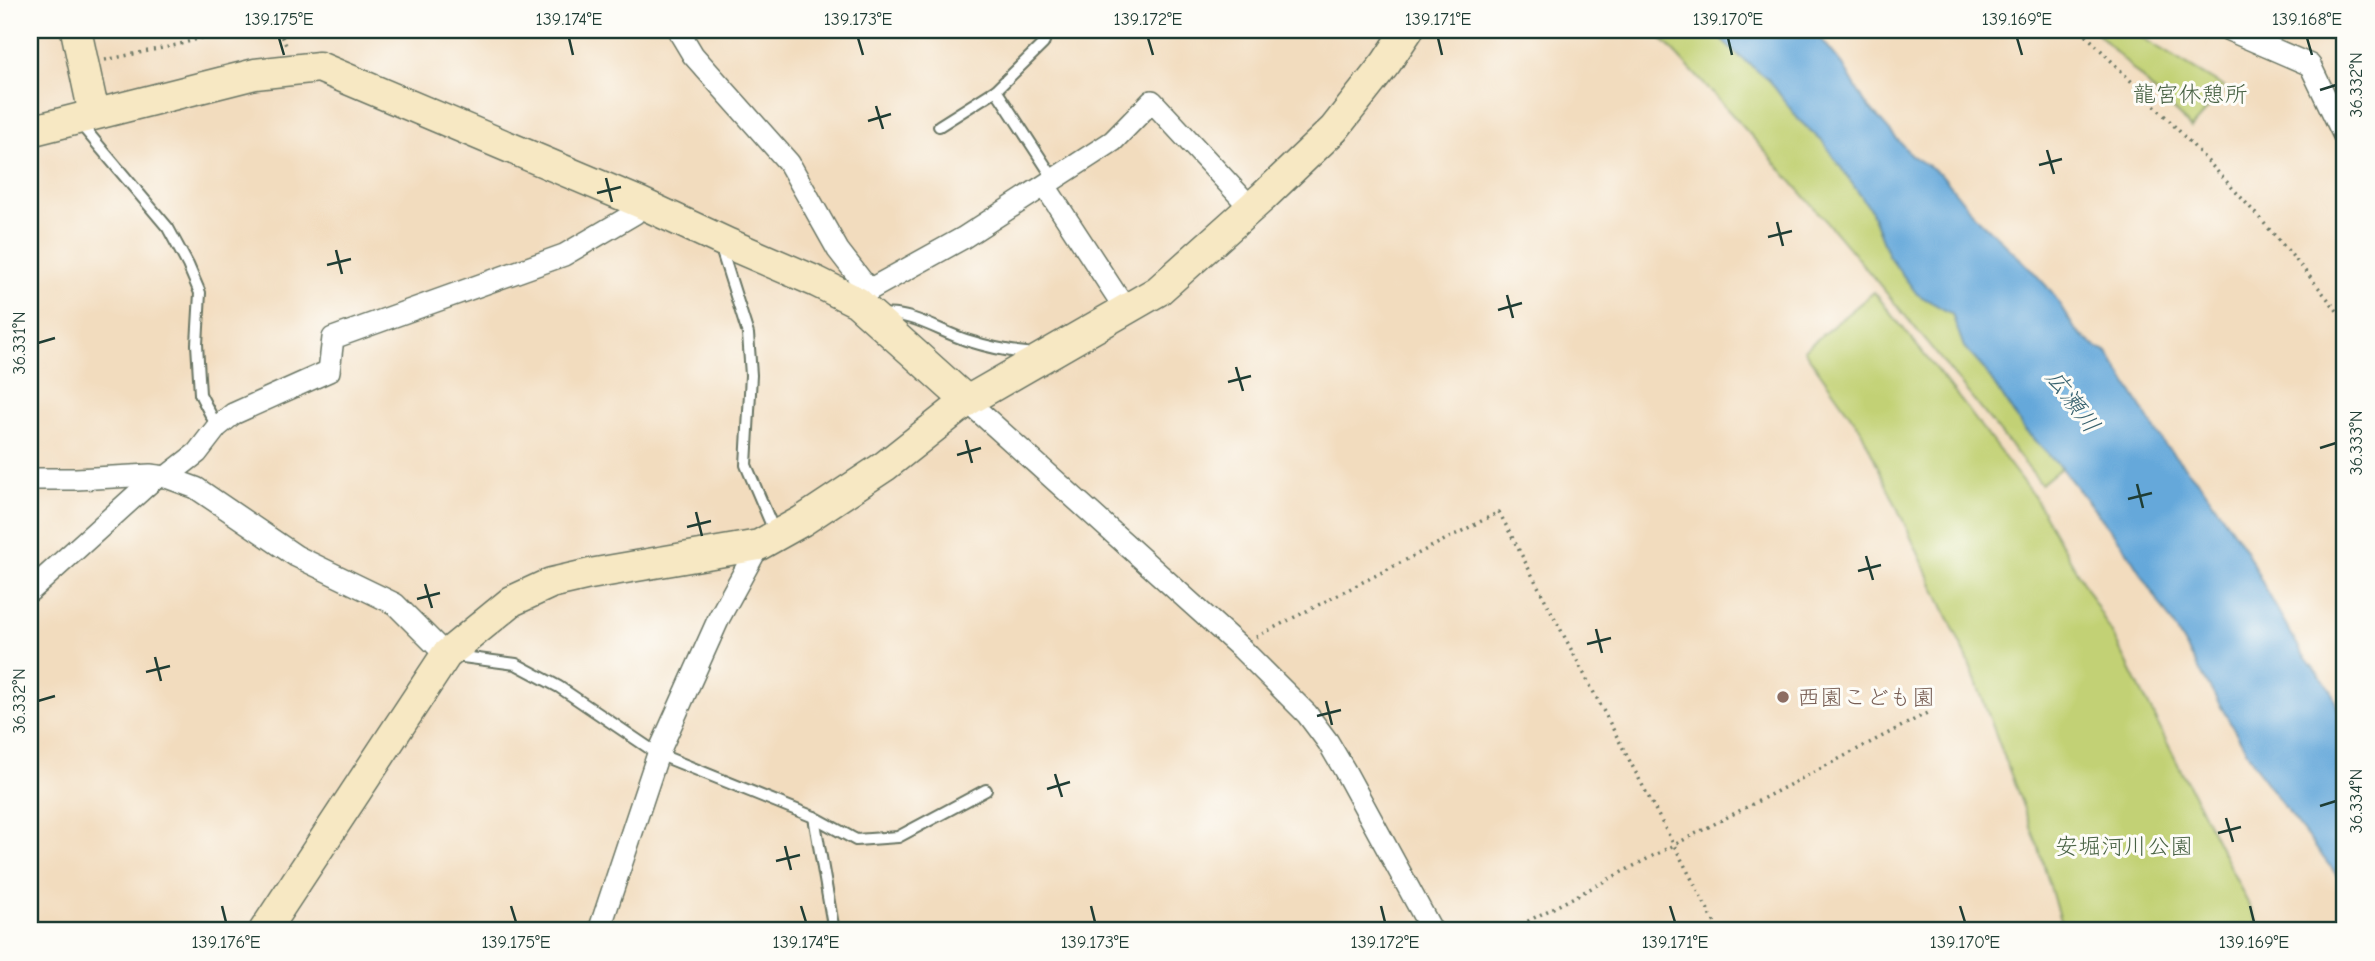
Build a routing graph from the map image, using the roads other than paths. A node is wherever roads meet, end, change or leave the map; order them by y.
1 (76, 30) edge
2 (678, 30) edge
3 (1041, 30) edge
4 (1408, 30) edge
5 (2229, 30) edge
6 (996, 90) junction
7 (85, 116) junction
8 (939, 126) dead end
9 (30, 131) edge
10 (2345, 138) edge
11 (1049, 182) junction
12 (641, 203) junction
13 (1251, 208) junction
14 (729, 244) junction
15 (875, 304) junction
16 (1126, 310) junction
17 (1034, 362) junction
18 (967, 401) junction
19 (217, 427) junction
20 (161, 477) junction
21 (30, 479) edge
22 (768, 540) junction
23 (30, 591) edge
24 (446, 654) junction
25 (658, 754) junction
26 (986, 790) dead end
27 (814, 817) junction
28 (264, 931) edge
29 (599, 931) edge
30 (834, 931) edge
31 (1432, 931) edge

1 - 7 street
2 - 15 street
3 - 6 lane
4 - 13 street
5 - 10 street
6 - 8 lane
6 - 11 lane
7 - 9 street
7 - 12 street
7 - 19 lane
11 - 13 street
11 - 15 street
11 - 16 street
12 - 14 street
12 - 19 street
13 - 16 street
14 - 15 street
14 - 22 lane
15 - 17 lane
15 - 18 street
16 - 17 street
17 - 18 street
18 - 22 street
18 - 31 street
19 - 20 street
20 - 21 street
20 - 23 street
20 - 24 street
22 - 24 street
22 - 25 street
24 - 25 lane
24 - 28 street
25 - 27 lane
25 - 29 street
26 - 27 lane
27 - 30 lane

